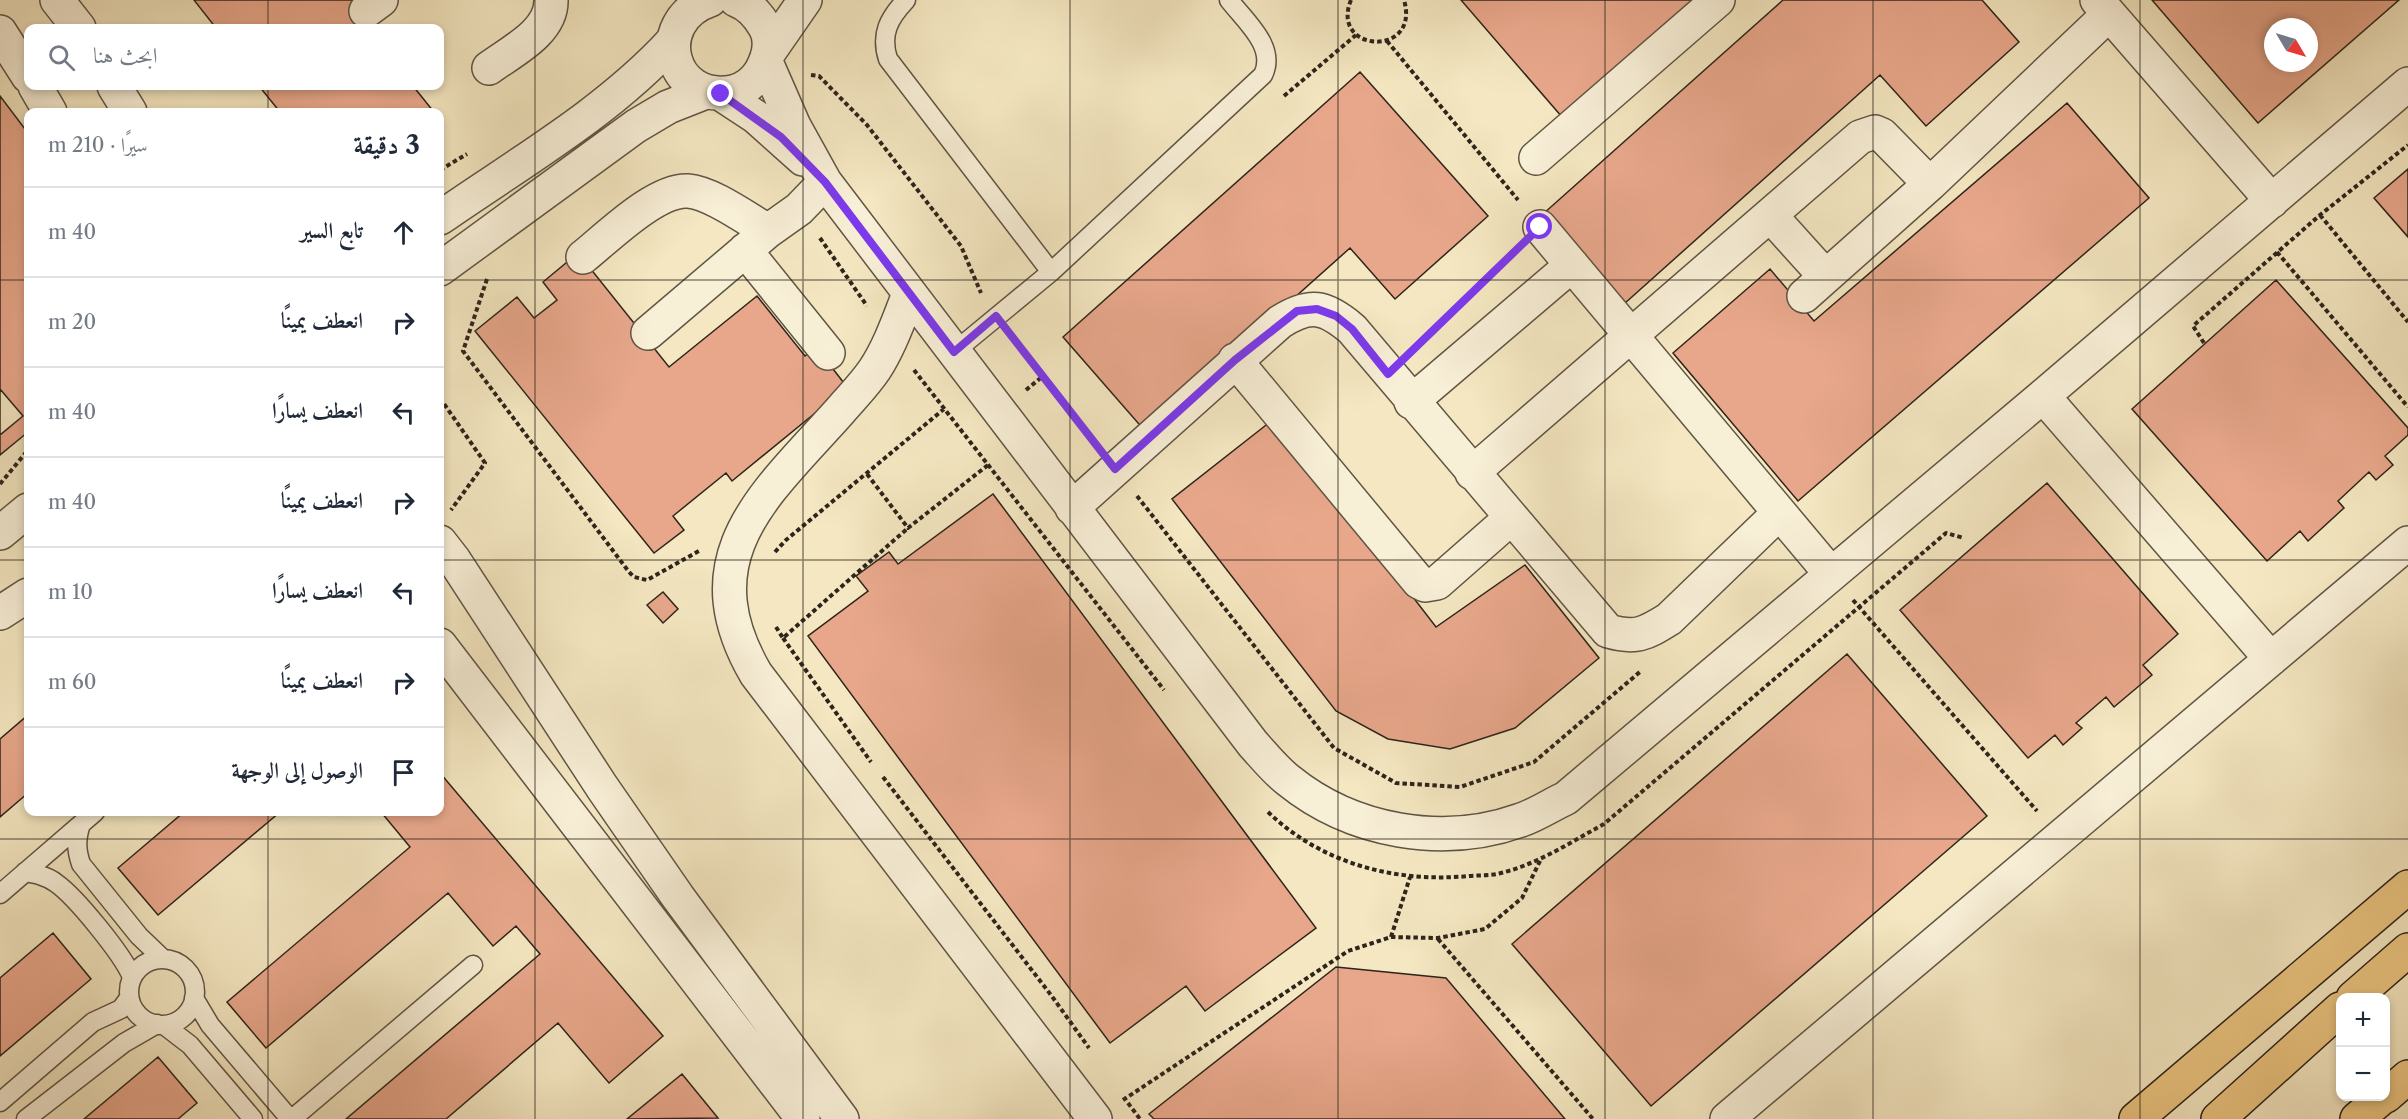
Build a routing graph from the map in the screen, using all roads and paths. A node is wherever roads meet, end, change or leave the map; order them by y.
1 (57, 0) edge
2 (551, 0) edge
3 (663, 0) edge
4 (732, 0) edge
5 (804, 0) edge
6 (906, 0) edge
7 (1229, 0) edge
8 (1351, 0) edge
9 (1404, 0) edge
10 (1718, 0) edge
11 (2103, 7) edge
12 (76, 24) edge
13 (0, 32) edge
14 (674, 36) junction
15 (1387, 41) junction
16 (768, 57) junction
17 (489, 69) dead end
18 (24, 70) edge
19 (802, 73) dead end
20 (2408, 84) edge
21 (37, 90) edge
22 (116, 90) edge
23 (713, 93) junction
24 (48, 108) edge
25 (128, 108) edge
26 (2408, 145) edge
27 (1536, 158) dead end
28 (825, 182) junction
29 (1930, 184) junction
30 (2272, 201) junction
31 (799, 208) junction
32 (444, 215) edge
33 (1770, 215) junction
34 (2320, 215) junction
35 (1540, 227) junction
36 (756, 240) junction
37 (2277, 252) junction
38 (583, 257) dead end
39 (1572, 265) junction
40 (444, 266) edge
41 (490, 271) dead end
42 (1051, 272) junction
43 (909, 294) junction
44 (996, 316) junction
45 (2408, 322) edge
46 (648, 333) dead end
47 (1631, 335) junction
48 (890, 339) junction
49 (2204, 343) dead end
50 (954, 352) junction
51 (828, 353) dead end
52 (1235, 360) junction
53 (1388, 374) junction
54 (2043, 396) junction
55 (1411, 402) junction
56 (444, 404) edge
57 (2408, 407) edge
58 (944, 409) junction
59 (24, 455) edge
60 (988, 465) junction
61 (1115, 469) junction
62 (1472, 472) junction
63 (867, 474) junction
64 (0, 484) edge
65 (1072, 508) junction
66 (24, 513) edge
67 (1779, 513) junction
68 (1511, 518) junction
69 (744, 525) junction
70 (444, 528) edge
71 (908, 528) junction
72 (444, 532) edge
73 (0, 533) edge
74 (1964, 538) dead end
75 (2408, 543) edge
76 (773, 554) dead end
77 (1831, 574) junction
78 (24, 598) edge
79 (1860, 608) junction
80 (0, 613) edge
81 (773, 621) dead end
82 (783, 638) junction
83 (444, 650) edge
84 (2271, 659) junction
85 (1649, 664) dead end
86 (1170, 698) dead end
87 (872, 764) dead end
88 (879, 773) dead end
89 (1260, 805) dead end
90 (90, 816) edge
91 (81, 824) junction
92 (2060, 837) junction
93 (1542, 858) junction
94 (25, 872) junction
95 (1410, 877) junction
96 (2408, 887) edge
97 (0, 894) edge
98 (1391, 937) junction
99 (1438, 938) junction
100 (2408, 950) edge
101 (162, 958) junction
102 (473, 964) dead end
103 (132, 977) junction
104 (2359, 993) edge
105 (129, 998) junction
106 (194, 998) junction
107 (2336, 1013) edge
108 (160, 1025) junction
109 (1096, 1057) dead end
110 (2408, 1077) edge
111 (1120, 1091) dead end
112 (2390, 1092) edge
113 (1125, 1098) junction
114 (2379, 1101) edge
115 (0, 1102) edge
116 (794, 1116) edge
117 (26, 1119) edge
118 (253, 1119) edge
119 (291, 1119) edge
120 (842, 1119) edge
121 (1094, 1119) edge
122 (1140, 1119) edge
123 (1593, 1119) edge
124 (1727, 1119) edge
125 (2136, 1119) edge
126 (2218, 1119) edge
127 (2357, 1119) edge

1 - 12 street
2 - 17 street
3 - 14 street
4 - 14 street
4 - 16 street
5 - 16 street
6 - 42 lane
7 - 42 lane
8 - 15 path
9 - 15 path
10 - 27 street
11 - 29 street
11 - 30 street
13 - 18 street
14 - 23 street
14 - 32 street
15 - 35 path
16 - 23 street
16 - 28 street
19 - 44 path
20 - 30 street
21 - 24 street
22 - 25 street
23 - 28 street
23 - 40 street
26 - 34 path
28 - 31 street
28 - 43 street
29 - 33 street
29 - 33 street
30 - 54 street
31 - 36 street
31 - 48 path
33 - 47 street
34 - 37 path
34 - 45 path
35 - 39 street
35 - 53 path
36 - 38 street
36 - 46 street
36 - 51 street
37 - 49 path
37 - 57 path
39 - 47 street
39 - 55 street
41 - 69 path
42 - 44 lane
43 - 48 street
43 - 50 street
44 - 50 lane
44 - 61 path
47 - 62 street
47 - 67 street
48 - 58 path
48 - 69 street
50 - 65 street
52 - 53 street
52 - 61 street
52 - 68 street
53 - 55 street
54 - 77 street
54 - 84 street
55 - 62 street
56 - 70 path
58 - 60 path
58 - 63 path
59 - 64 path
60 - 71 path
60 - 86 path
61 - 65 street
61 - 85 path
62 - 68 street
63 - 71 path
63 - 76 path
65 - 77 street
66 - 73 street
67 - 68 street
67 - 77 street
69 - 121 street
71 - 82 path
72 - 120 street
74 - 79 path
75 - 84 street
77 - 79 path
78 - 80 street
79 - 92 path
79 - 93 path
81 - 82 path
82 - 87 path
83 - 116 street
84 - 92 street
88 - 109 path
89 - 95 path
90 - 91 lane
91 - 94 lane
91 - 101 lane
92 - 124 street
93 - 95 path
93 - 99 path
94 - 97 lane
94 - 103 lane
95 - 98 path
96 - 125 main road
98 - 99 path
98 - 113 path
99 - 123 path
100 - 104 main road
101 - 103 lane
101 - 106 lane
102 - 119 lane
103 - 105 lane
105 - 108 lane
105 - 115 lane
106 - 108 lane
106 - 119 lane
107 - 126 main road
108 - 117 lane
108 - 118 lane
110 - 112 main road
111 - 113 path
113 - 121 path
113 - 122 path
114 - 127 main road

